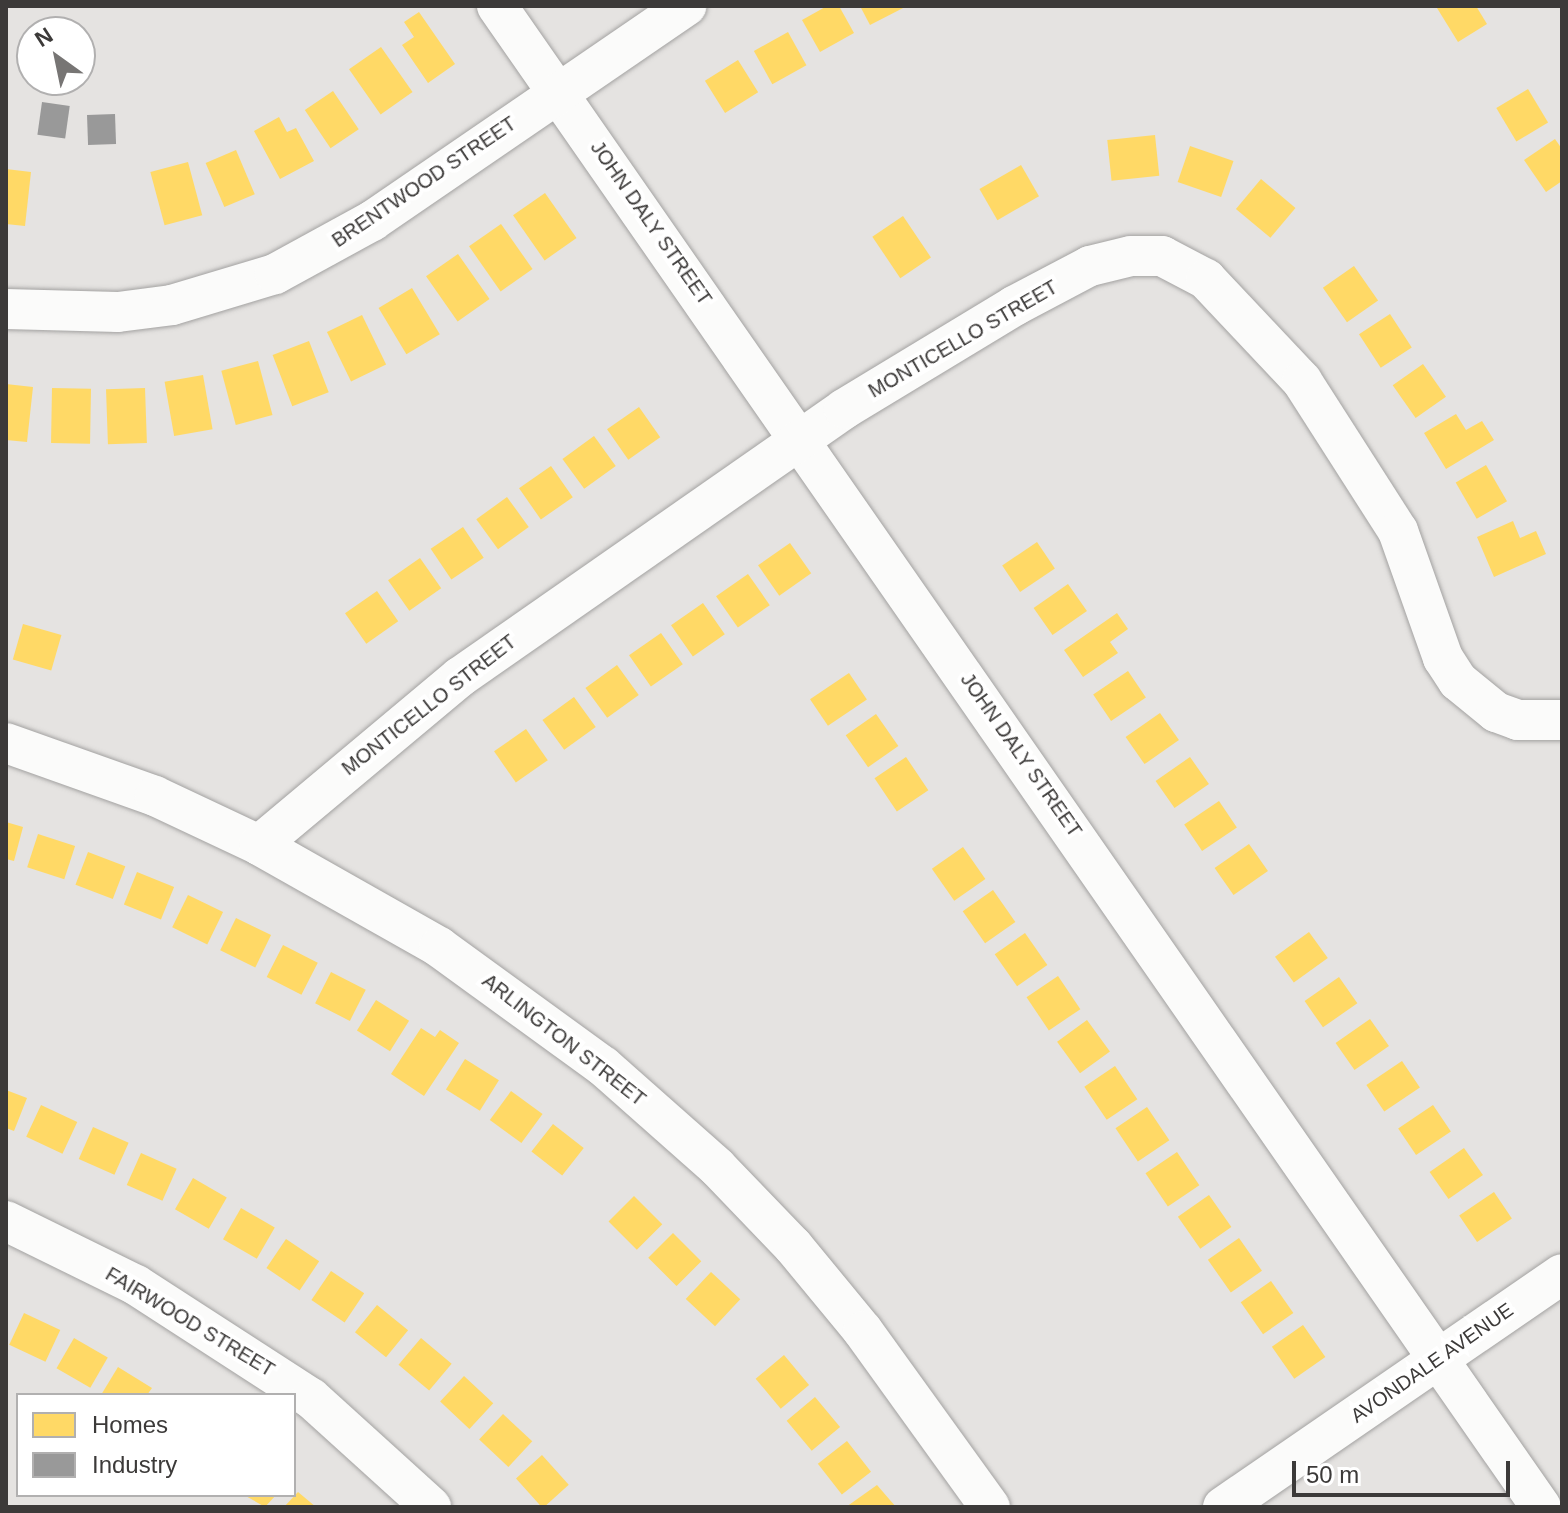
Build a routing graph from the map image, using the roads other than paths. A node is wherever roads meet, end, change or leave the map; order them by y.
1 (497, 6) edge
2 (686, 6) edge
3 (557, 90) junction
4 (6, 309) edge
5 (802, 438) junction
6 (1562, 720) edge
7 (6, 743) edge
8 (259, 845) junction
9 (6, 1221) edge
10 (1562, 1274) edge
11 (1438, 1359) junction
12 (431, 1507) edge
13 (990, 1507) edge
14 (1223, 1507) edge
15 (1541, 1507) edge

1 - 3 street, JOHN DALY STREET
2 - 3 street, BRENTWOOD STREET
3 - 4 street, BRENTWOOD STREET
3 - 5 street, JOHN DALY STREET
5 - 6 street, MONTICELLO STREET
5 - 8 street, MONTICELLO STREET
5 - 11 street, JOHN DALY STREET
7 - 8 street, ARLINGTON STREET
8 - 13 street, ARLINGTON STREET
9 - 12 street, FAIRWOOD STREET
10 - 11 street, AVONDALE AVENUE
11 - 14 street, AVONDALE AVENUE
11 - 15 street, JOHN DALY STREET

